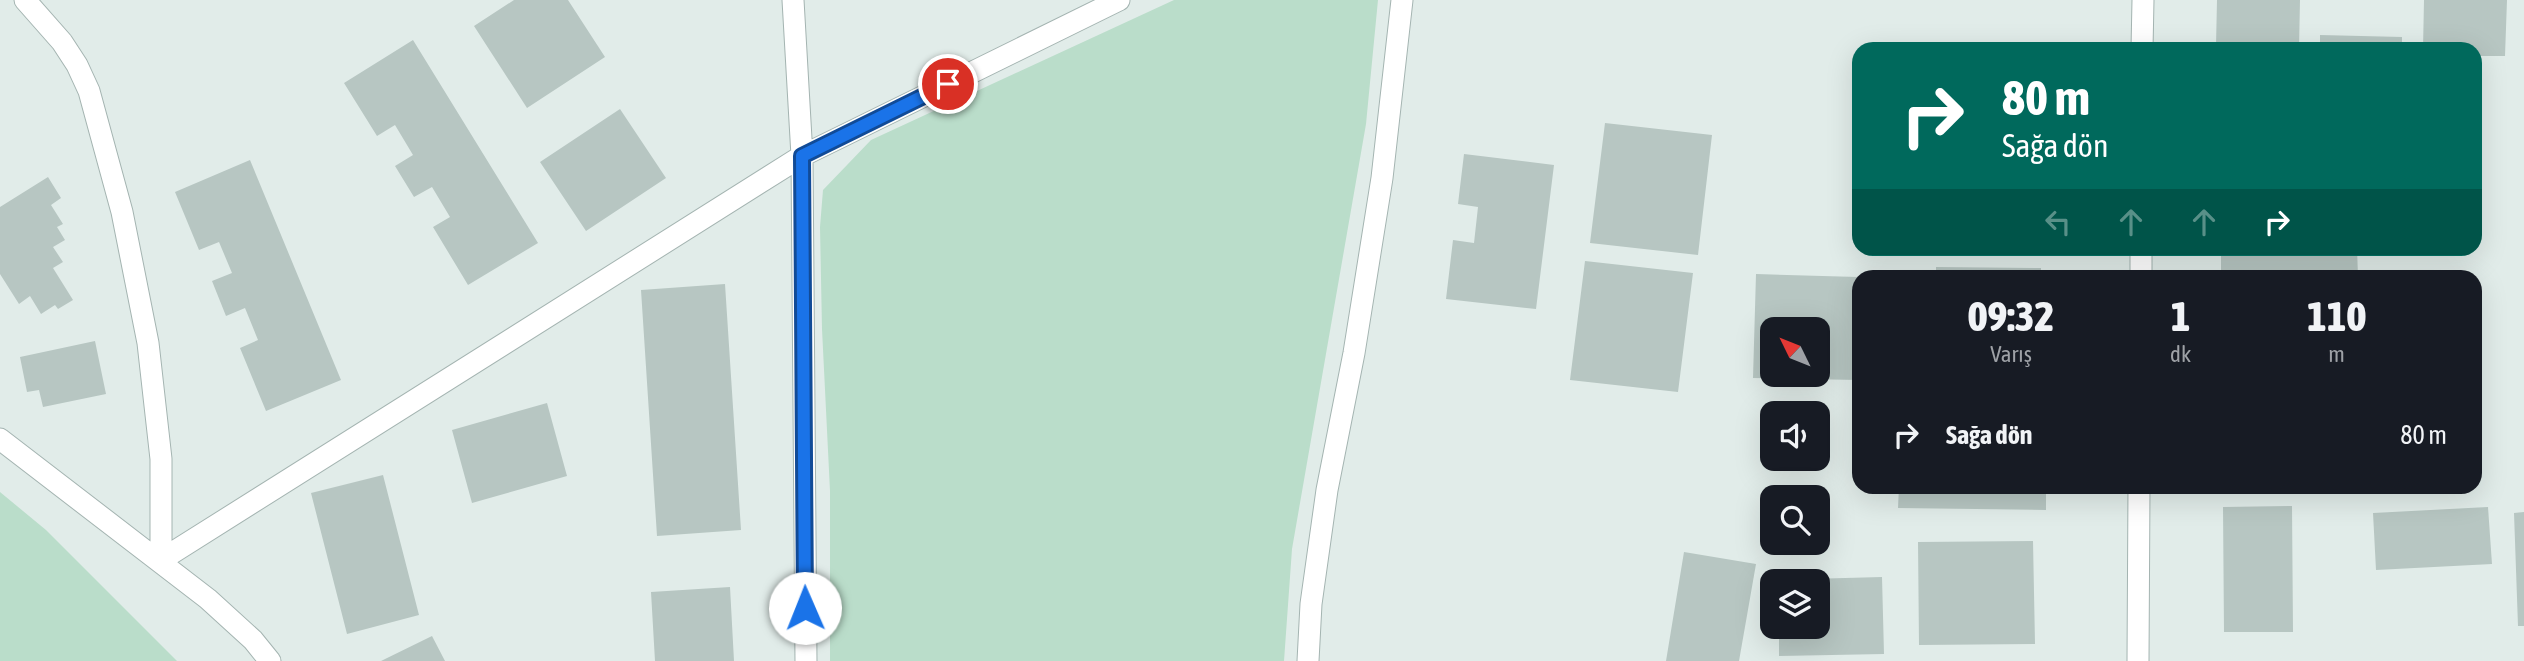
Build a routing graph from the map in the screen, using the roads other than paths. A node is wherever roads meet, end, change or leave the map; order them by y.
1 (25, 0) edge
2 (793, 0) edge
3 (1119, 0) edge
4 (1402, 0) edge
5 (2143, 0) edge
6 (2142, 42) edge
7 (802, 156) junction
8 (0, 439) edge
9 (2139, 494) edge
10 (160, 560) junction
11 (270, 661) edge
12 (806, 661) edge
13 (1308, 661) edge
14 (2138, 661) edge

1 - 10 street
2 - 7 street
3 - 7 street
4 - 13 street
5 - 6 street
7 - 10 street
7 - 12 street
8 - 10 street
9 - 14 street
10 - 11 street

